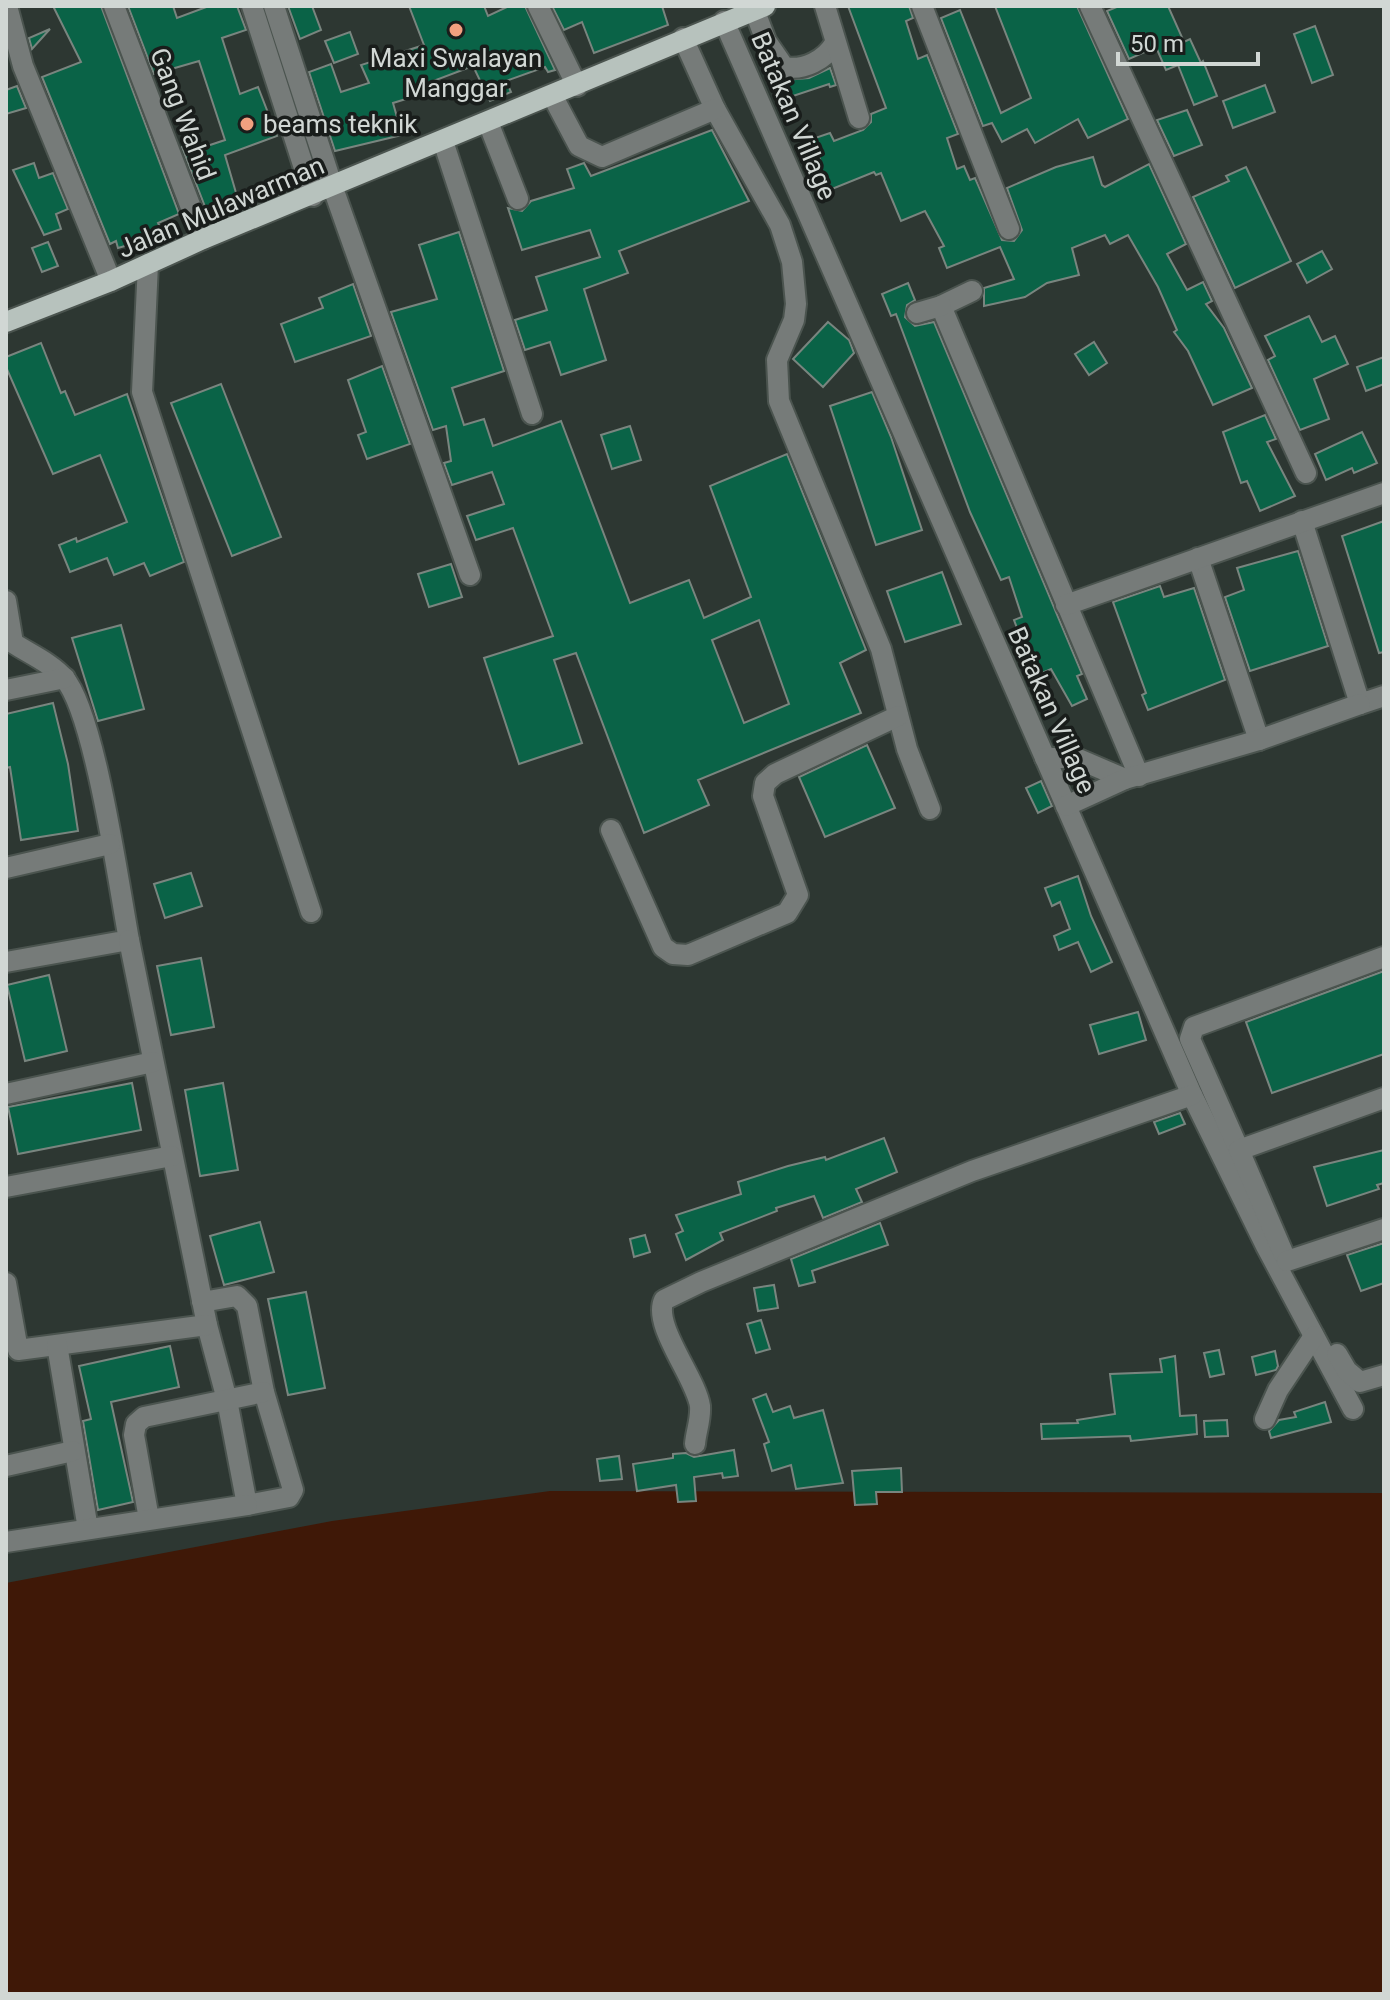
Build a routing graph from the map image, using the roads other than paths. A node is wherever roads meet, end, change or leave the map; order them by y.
1 (7, 6) edge
2 (114, 6) edge
3 (252, 6) edge
4 (274, 6) edge
5 (538, 6) edge
6 (825, 6) edge
7 (922, 6) edge
8 (1090, 6) edge
9 (757, 7) edge
10 (724, 21) junction
11 (683, 38) junction
12 (835, 43) junction
13 (577, 86) junction
14 (552, 95) junction
15 (715, 109) junction
16 (859, 118) dead end
17 (488, 122) junction
18 (443, 141) junction
19 (333, 188) junction
20 (313, 196) junction
21 (518, 199) dead end
22 (1009, 229) dead end
23 (203, 239) junction
24 (148, 264) junction
25 (111, 281) junction
26 (972, 291) dead end
27 (941, 306) junction
28 (917, 313) dead end
29 (6, 322) edge
30 (532, 414) dead end
31 (1306, 473) dead end
32 (1384, 493) edge
33 (1302, 521) junction
34 (1198, 558) junction
35 (470, 575) dead end
36 (6, 601) edge
37 (1066, 605) junction
38 (10, 644) edge
39 (65, 678) junction
40 (6, 690) edge
41 (1384, 696) edge
42 (1360, 704) junction
43 (898, 716) junction
44 (1259, 740) junction
45 (1045, 758) junction
46 (1132, 777) junction
47 (1066, 806) junction
48 (930, 809) dead end
49 (611, 830) dead end
50 (110, 844) junction
51 (6, 868) edge
52 (311, 912) dead end
53 (129, 940) junction
54 (1384, 957) edge
55 (6, 962) edge
56 (153, 1062) junction
57 (6, 1094) edge
58 (1192, 1095) junction
59 (1384, 1098) edge
60 (1239, 1150) junction
61 (172, 1156) junction
62 (6, 1187) edge
63 (1384, 1229) edge
64 (1287, 1261) junction
65 (6, 1283) edge
66 (202, 1302) junction
67 (207, 1325) junction
68 (1310, 1341) junction
69 (57, 1345) junction
70 (12, 1355) edge
71 (1384, 1375) edge
72 (264, 1392) junction
73 (227, 1400) junction
74 (1353, 1409) dead end
75 (1265, 1419) dead end
76 (695, 1444) dead end
77 (73, 1451) junction
78 (6, 1466) edge
79 (247, 1505) junction
80 (149, 1519) junction
81 (88, 1529) junction
82 (6, 1542) edge

1 - 25 street
2 - 23 street, Gang Wahid
3 - 20 street
4 - 19 street
5 - 13 street
6 - 12 street
7 - 22 street
8 - 31 street
9 - 10 main road, Jalan Mulawarman
9 - 12 street
10 - 11 main road, Jalan Mulawarman
10 - 45 street, Batakan Village
11 - 13 main road, Jalan Mulawarman
11 - 15 street
12 - 16 street
13 - 14 main road, Jalan Mulawarman
14 - 15 street
14 - 17 main road, Jalan Mulawarman
15 - 43 street
17 - 18 main road, Jalan Mulawarman
17 - 21 street
18 - 19 main road, Jalan Mulawarman
18 - 30 street
19 - 20 main road, Jalan Mulawarman
19 - 35 street
20 - 23 main road, Jalan Mulawarman
23 - 24 main road, Jalan Mulawarman
24 - 25 main road, Jalan Mulawarman
24 - 52 street
25 - 29 main road, Jalan Mulawarman
26 - 27 street
27 - 28 street
27 - 37 street
32 - 33 street
33 - 34 street
33 - 42 street
34 - 37 street
34 - 44 street
36 - 38 street
37 - 46 street
38 - 39 street
39 - 40 street
39 - 50 street
41 - 42 street
42 - 44 street
43 - 48 street
43 - 49 street
44 - 46 street
45 - 46 street
45 - 47 street, Batakan Village
46 - 47 street
47 - 58 street, Batakan Village
50 - 51 street
50 - 53 street
53 - 55 street
53 - 56 street
54 - 60 street
56 - 57 street
56 - 61 street
58 - 68 street, Batakan Village
58 - 76 street
59 - 60 street
60 - 64 street
61 - 62 street
61 - 66 street
63 - 64 street
64 - 71 street
65 - 70 street
66 - 67 street
66 - 72 street
67 - 69 street
67 - 73 street
68 - 74 street, Batakan Village
68 - 75 street
69 - 70 street
69 - 77 street
72 - 73 street
72 - 79 street
73 - 79 street
73 - 80 street
77 - 78 street
77 - 81 street
79 - 80 street
80 - 81 street
81 - 82 street

